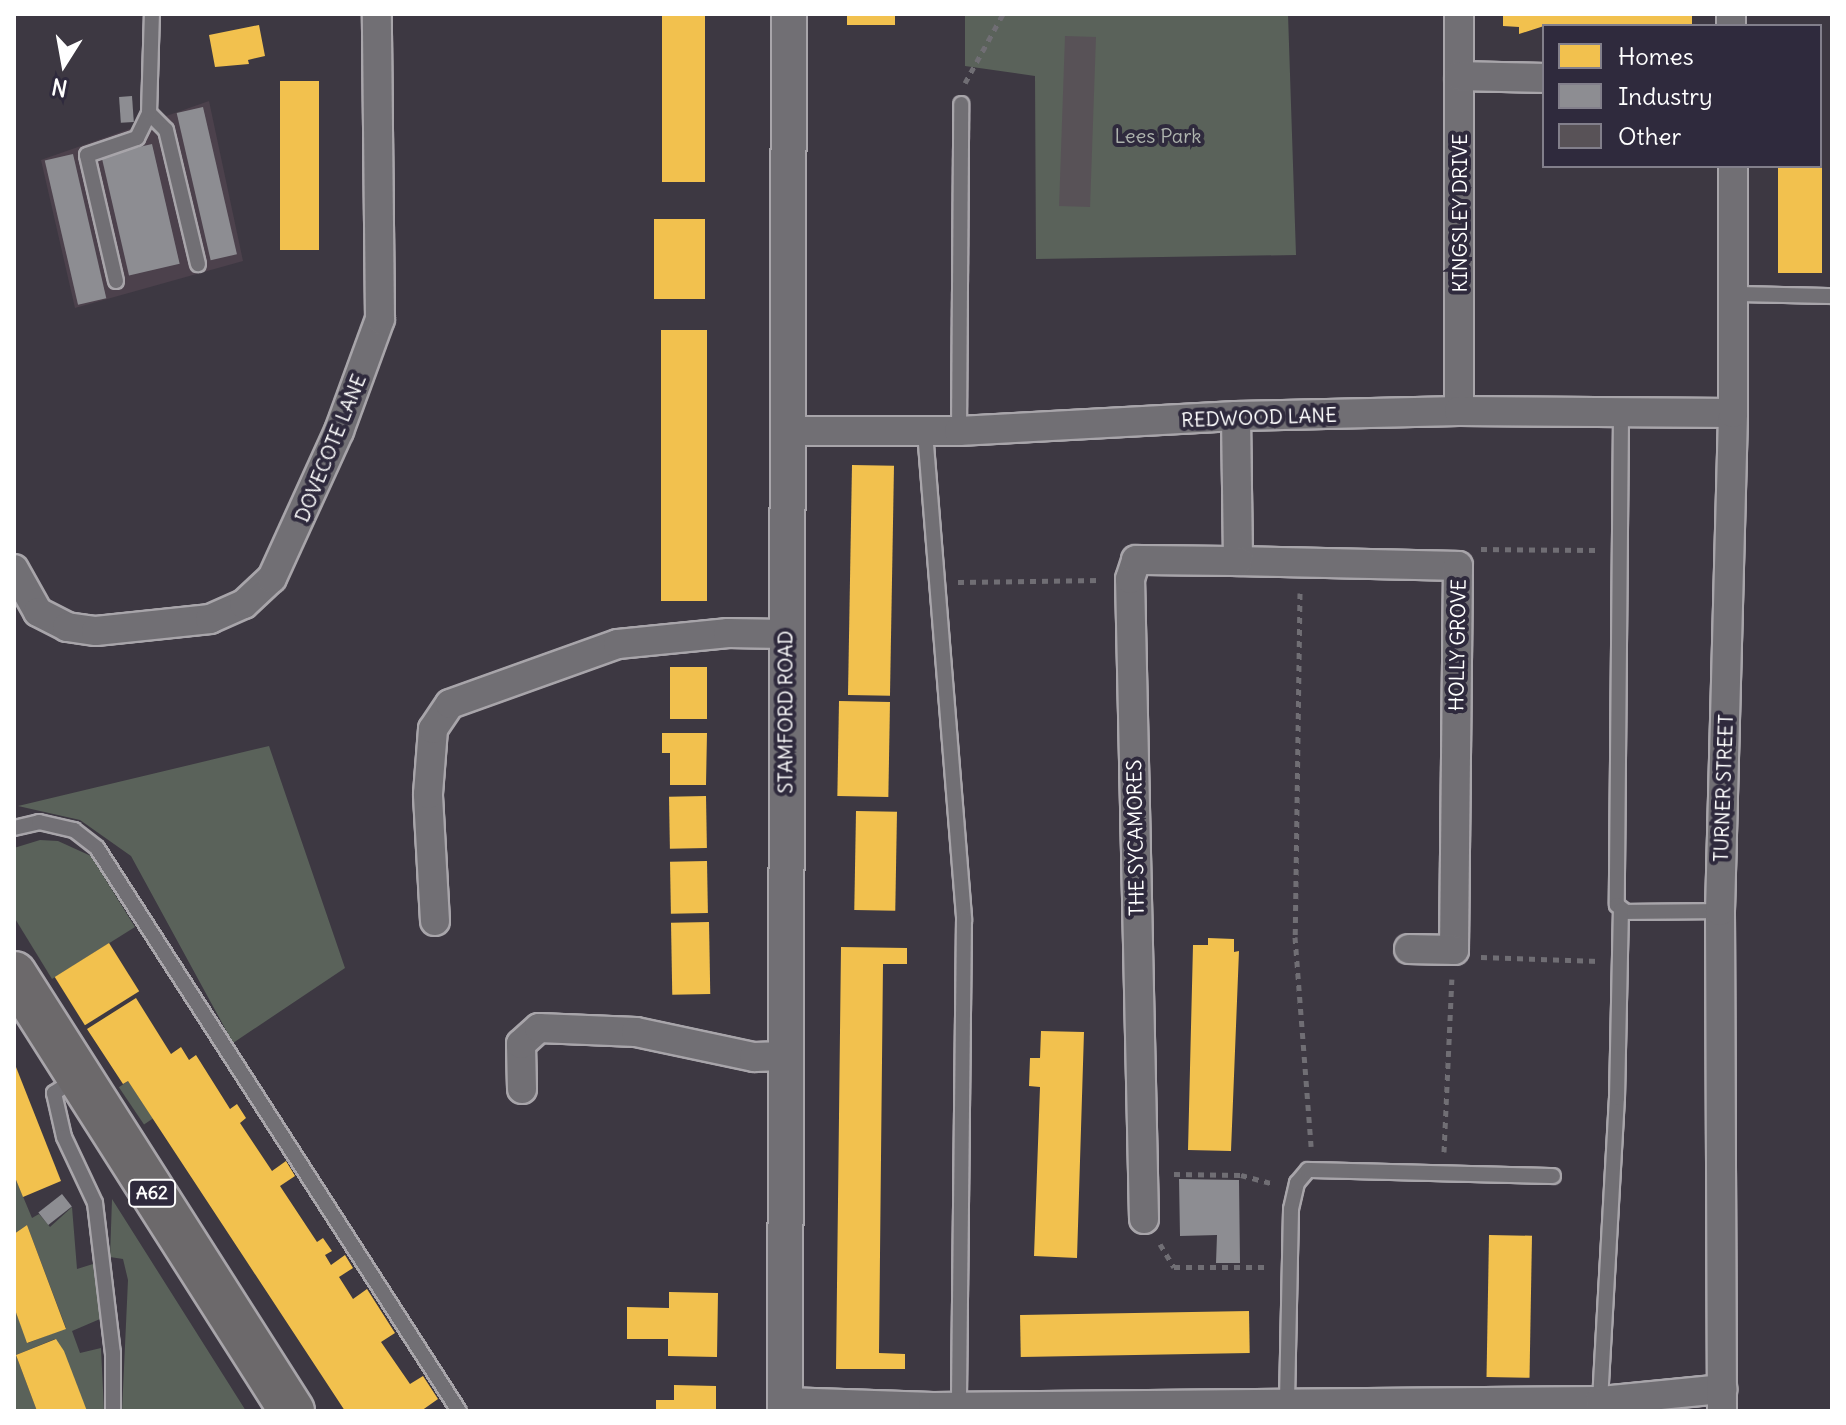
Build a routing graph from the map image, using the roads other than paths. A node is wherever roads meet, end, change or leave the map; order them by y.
1 (152, 14) edge
2 (377, 14) edge
3 (789, 14) edge
4 (1459, 14) edge
5 (1459, 76) junction
6 (1542, 78) edge
7 (961, 104) road end
8 (149, 113) junction
9 (1733, 168) edge
10 (198, 264) dead end
11 (116, 281) dead end
12 (1735, 294) junction
13 (1832, 296) edge
14 (1459, 411) junction
15 (1733, 413) junction
16 (1236, 416) junction
17 (1621, 416) junction
18 (786, 431) junction
19 (959, 431) junction
20 (925, 432) junction
21 (1238, 561) junction
22 (14, 569) edge
23 (784, 634) junction
24 (14, 828) edge
25 (1621, 910) junction
26 (1720, 911) junction
27 (435, 921) dead end
28 (1409, 949) dead end
29 (14, 974) edge
30 (785, 1056) junction
31 (78, 1078) junction
32 (522, 1089) dead end
33 (1553, 1176) dead end
34 (1144, 1219) road end
35 (1722, 1400) edge
36 (1600, 1401) junction
37 (1287, 1406) edge
38 (785, 1407) edge
39 (942, 1407) edge
40 (1174, 1407) edge
41 (1402, 1407) edge
42 (1060, 1408) edge
43 (113, 1411) edge
44 (292, 1411) edge
45 (459, 1411) edge

1 - 8 lane
2 - 22 street, DOVECOTE LANE
3 - 18 street, STAMFORD ROAD
4 - 5 street, KINGSLEY DRIVE
5 - 6 street
5 - 14 street, KINGSLEY DRIVE
7 - 19 lane
8 - 10 lane
8 - 11 lane
9 - 12 street, TURNER STREET
12 - 13 lane
12 - 15 street, TURNER STREET
14 - 16 street, REDWOOD LANE
14 - 17 street, REDWOOD LANE
15 - 17 street, REDWOOD LANE
15 - 26 street, TURNER STREET
16 - 19 street, REDWOOD LANE
16 - 21 street
17 - 25 lane
18 - 20 street, REDWOOD LANE
18 - 23 street, STAMFORD ROAD
19 - 20 street, REDWOOD LANE
20 - 39 lane
21 - 28 street, HOLLY GROVE
21 - 34 street, THE SYCAMORES
23 - 27 street
23 - 30 street, STAMFORD ROAD
24 - 45 lane
25 - 26 lane
25 - 36 lane
26 - 35 street, TURNER STREET
29 - 31 main road, A62
30 - 32 street
30 - 38 street, STAMFORD ROAD
31 - 43 lane
31 - 44 main road, A62
33 - 37 lane
35 - 36 street
36 - 41 street
37 - 40 street
37 - 41 street
38 - 39 street
39 - 42 street
40 - 42 street

